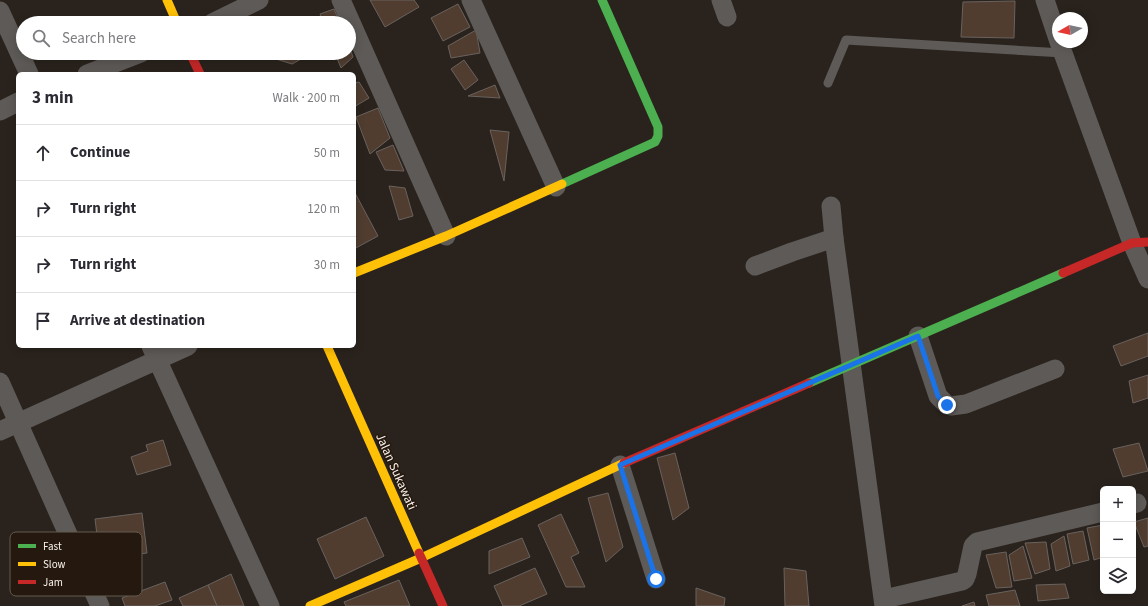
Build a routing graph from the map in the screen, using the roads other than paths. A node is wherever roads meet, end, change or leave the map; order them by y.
1 (167, 0) edge
2 (258, 0) edge
3 (341, 0) edge
4 (471, 0) edge
5 (602, 0) edge
6 (1045, 0) edge
7 (0, 11) edge
8 (174, 16) edge
9 (226, 16) edge
10 (348, 16) edge
11 (1052, 21) edge
12 (356, 34) edge
13 (1052, 45) edge
14 (16, 46) edge
15 (1061, 48) edge
16 (23, 60) edge
17 (124, 60) edge
18 (193, 60) edge
19 (28, 72) edge
20 (92, 72) edge
21 (199, 72) edge
22 (828, 83) dead end
23 (16, 103) edge
24 (0, 111) edge
25 (556, 187) junction
26 (831, 206) dead end
27 (446, 236) junction
28 (834, 238) junction
29 (1140, 243) edge
30 (755, 266) dead end
31 (356, 272) edge
32 (1148, 279) edge
33 (918, 336) junction
34 (178, 348) edge
35 (328, 348) edge
36 (154, 353) edge
37 (851, 364) junction
38 (1055, 369) dead end
39 (0, 382) edge
40 (19, 423) junction
41 (0, 431) edge
42 (620, 465) junction
43 (1100, 513) edge
44 (67, 532) edge
45 (420, 558) junction
46 (656, 579) dead end
47 (96, 596) edge
48 (884, 602) edge
49 (100, 606) edge
50 (270, 606) edge
51 (310, 606) edge
52 (443, 606) edge

1 - 8 street
2 - 9 street
3 - 10 street
4 - 25 street
5 - 25 street
6 - 11 street
7 - 14 street
12 - 27 street
13 - 22 lane
15 - 29 street
16 - 19 street
17 - 20 street
18 - 21 street
23 - 24 street
25 - 27 street
26 - 28 street
27 - 31 street
28 - 30 street
28 - 37 street
29 - 32 street
29 - 33 street
33 - 37 street
33 - 38 street
34 - 36 street
35 - 45 street, Jalan Sukawati
36 - 40 street
36 - 50 street
37 - 42 street
37 - 48 street
39 - 40 street
40 - 41 street
40 - 44 street
42 - 45 street
42 - 46 street
43 - 48 street
45 - 51 street
45 - 52 street, Jalan Sukawati
47 - 49 street

